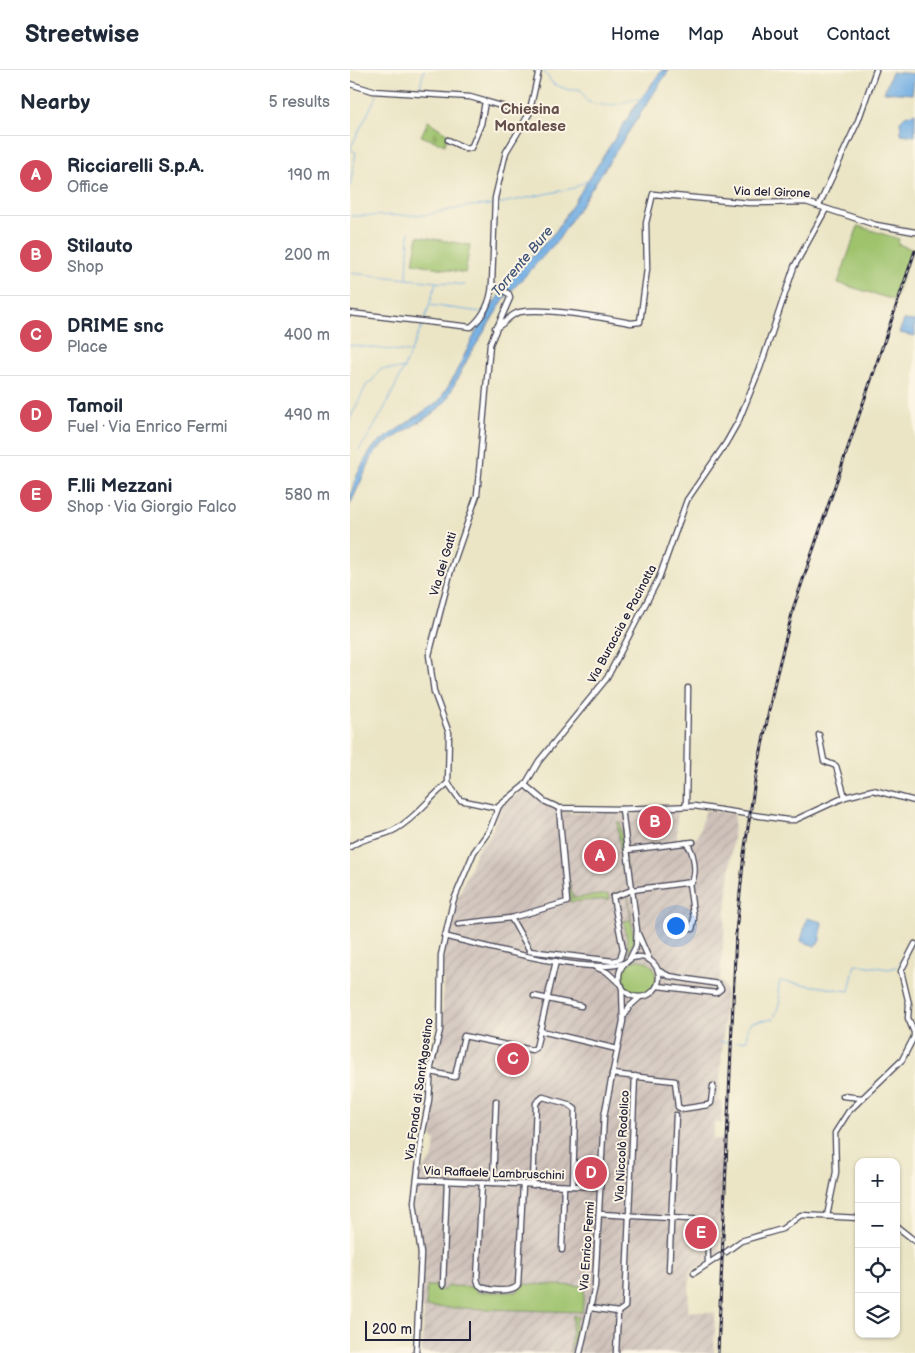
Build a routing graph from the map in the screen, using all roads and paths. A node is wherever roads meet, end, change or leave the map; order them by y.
1 (539, 70) edge
2 (876, 70) edge
3 (350, 84) edge
4 (486, 102) junction
5 (529, 114) junction
6 (448, 140) dead end
7 (820, 205) junction
8 (826, 209) junction
9 (915, 232) edge
10 (492, 284) junction
11 (350, 313) edge
12 (495, 328) junction
13 (688, 688) dead end
14 (818, 735) dead end
15 (448, 783) junction
16 (525, 785) junction
17 (845, 797) junction
18 (915, 801) edge
19 (686, 806) junction
20 (497, 808) junction
21 (559, 808) junction
22 (622, 809) junction
23 (693, 842) dead end
24 (686, 843) junction
25 (350, 847) edge
26 (627, 850) junction
27 (689, 883) junction
28 (632, 890) junction
29 (510, 918) junction
30 (458, 924) dead end
31 (692, 929) dead end
32 (637, 930) junction
33 (444, 936) junction
34 (915, 944) edge
35 (530, 951) junction
36 (533, 957) junction
37 (649, 960) junction
38 (556, 961) junction
39 (628, 961) junction
40 (592, 966) junction
41 (659, 971) junction
42 (621, 986) junction
43 (658, 986) junction
44 (534, 996) dead end
45 (640, 997) junction
46 (548, 999) junction
47 (581, 1006) dead end
48 (623, 1021) junction
49 (541, 1031) junction
50 (617, 1049) junction
51 (431, 1072) junction
52 (612, 1074) junction
53 (635, 1076) junction
54 (713, 1086) dead end
55 (842, 1096) dead end
56 (862, 1098) junction
57 (496, 1101) dead end
58 (676, 1115) dead end
59 (417, 1180) junction
60 (447, 1181) junction
61 (482, 1182) junction
62 (493, 1183) junction
63 (523, 1184) junction
64 (533, 1184) junction
65 (564, 1186) junction
66 (573, 1186) junction
67 (600, 1188) junction
68 (599, 1214) junction
69 (629, 1216) junction
70 (827, 1216) junction
71 (671, 1218) junction
72 (855, 1218) edge
73 (900, 1229) edge
74 (915, 1241) edge
75 (562, 1250) dead end
76 (726, 1252) dead end
77 (720, 1256) dead end
78 (708, 1262) junction
79 (669, 1270) dead end
80 (694, 1273) dead end
81 (443, 1285) dead end
82 (591, 1308) junction
83 (618, 1312) junction
84 (416, 1353) edge
85 (580, 1353) edge
86 (616, 1353) edge

1 - 5 street
2 - 7 street
3 - 4 street
4 - 5 street
4 - 6 street
5 - 10 street
7 - 8 street, Via del Girone
7 - 12 street, Via del Girone
8 - 9 street, Via del Girone
8 - 16 street, Via Buraccia e Pacinotta
10 - 11 street
10 - 12 street, Via dei Gatti
12 - 15 street, Via dei Gatti
13 - 19 street
14 - 17 street
15 - 20 street
15 - 25 street
16 - 20 street, Via Buraccia e Pacinotta
16 - 21 street
17 - 18 street
17 - 19 street
19 - 22 street
20 - 33 street, Via Fonda di Sant'Agostino
21 - 22 street
21 - 29 street
22 - 26 street
23 - 24 street
24 - 26 street
24 - 27 street
26 - 28 street
27 - 28 street
27 - 31 street
28 - 32 street
28 - 35 street
29 - 30 street
29 - 35 street
32 - 37 street
32 - 39 street
33 - 36 street
33 - 51 street, Via Fonda di Sant'Agostino
34 - 56 street
35 - 36 street
36 - 38 street
37 - 39 street
37 - 41 street
38 - 40 street
38 - 46 street
39 - 40 street
39 - 42 street
40 - 42 street
41 - 43 street
41 - 43 street
42 - 45 street
42 - 48 street
43 - 45 street
44 - 46 street
45 - 48 street
46 - 47 street
46 - 49 street
48 - 50 street, Via Enrico Fermi
49 - 50 street
49 - 51 street
50 - 52 street, Via Enrico Fermi
51 - 59 street, Via Fonda di Sant'Agostino
52 - 53 street
52 - 67 street, Via Enrico Fermi
53 - 54 street
53 - 69 street, Via Niccolò Rodolico
55 - 56 street
56 - 70 street
57 - 62 street
58 - 71 street
59 - 60 street, Via Raffaele Lambruschini
59 - 84 street, Via Fonda di Sant'Agostino
60 - 61 street, Via Raffaele Lambruschini
60 - 81 street
61 - 62 street, Via Raffaele Lambruschini
61 - 63 street
62 - 63 street, Via Raffaele Lambruschini
63 - 64 street, Via Raffaele Lambruschini
64 - 65 street, Via Raffaele Lambruschini
64 - 66 street
65 - 66 street, Via Raffaele Lambruschini
65 - 75 street
66 - 67 street, Via Raffaele Lambruschini
67 - 68 street, Via Enrico Fermi
68 - 69 street
68 - 82 street, Via Enrico Fermi
69 - 71 street
69 - 83 street, Via Niccolò Rodolico
70 - 72 street
70 - 76 street
71 - 78 street
71 - 79 street
73 - 74 street
77 - 78 street
78 - 80 street
82 - 83 street
82 - 85 street, Via Enrico Fermi
83 - 86 street

